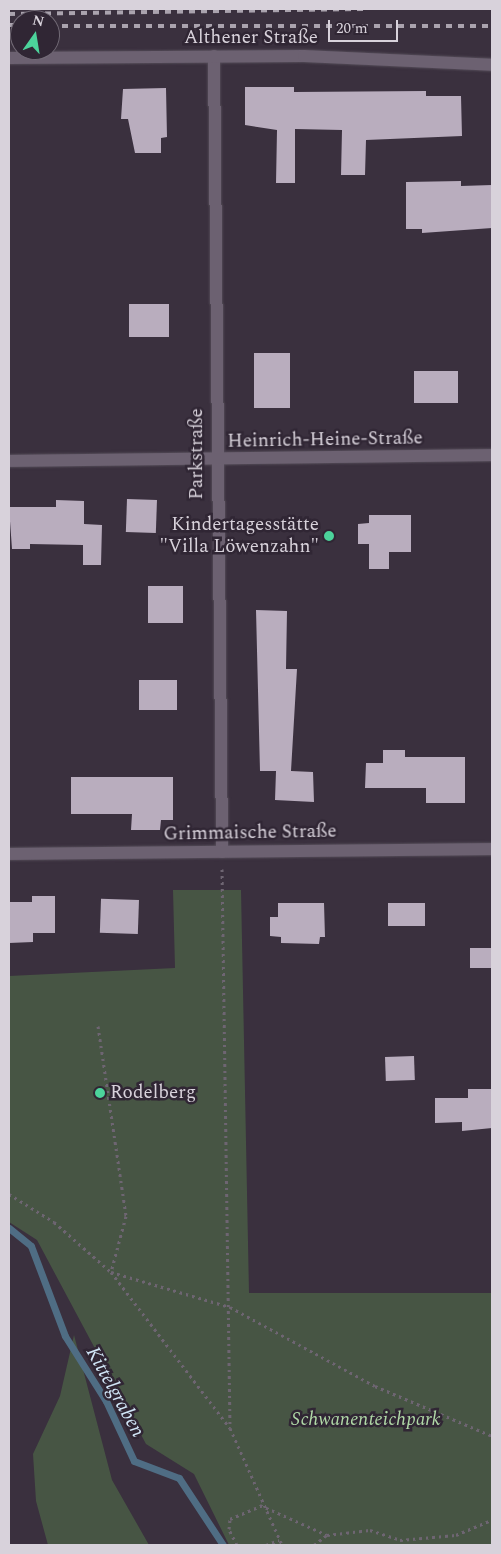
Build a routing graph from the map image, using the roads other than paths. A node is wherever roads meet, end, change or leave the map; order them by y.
1 (214, 56) junction
2 (9, 58) edge
3 (492, 65) edge
4 (492, 455) edge
5 (9, 461) edge
6 (215, 461) junction
7 (492, 849) edge
8 (222, 852) junction
9 (9, 854) edge

1 - 2 street, Althener Straße
1 - 3 street, Althener Straße
1 - 6 street, Parkstraße
4 - 6 street, Heinrich-Heine-Straße
5 - 6 street, Heinrich-Heine-Straße
6 - 8 street, Parkstraße
7 - 8 street, Grimmaische Straße
8 - 9 street, Grimmaische Straße

